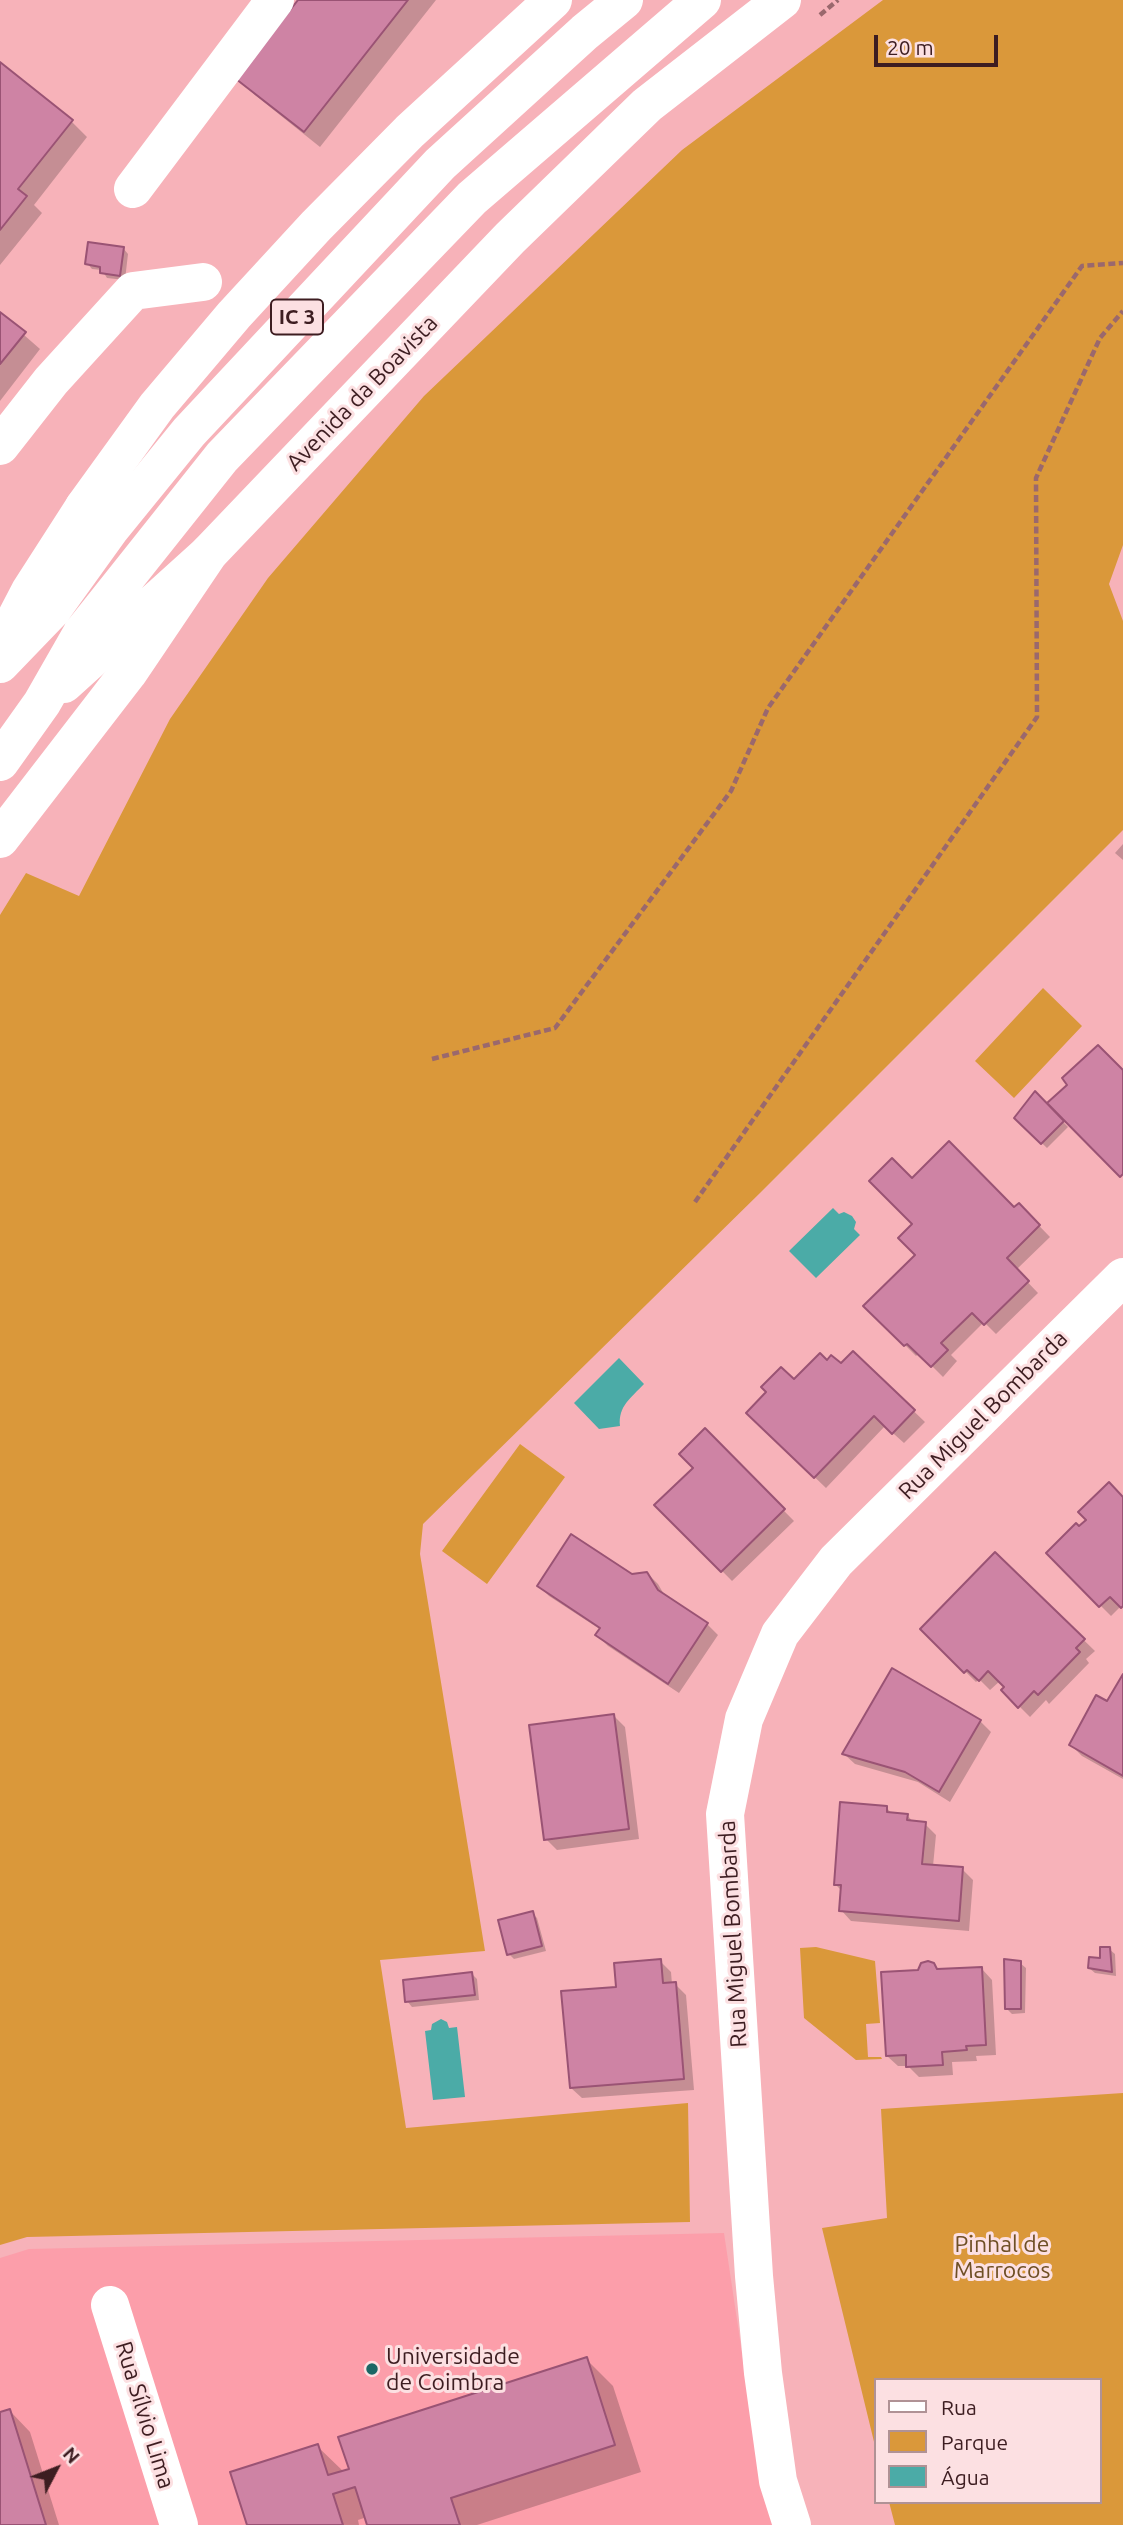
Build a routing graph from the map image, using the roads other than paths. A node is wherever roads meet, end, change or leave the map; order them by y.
1 (553, 0) edge
2 (624, 0) edge
3 (702, 0) edge
4 (782, 0) edge
5 (271, 1) edge
6 (133, 189) dead end
7 (203, 282) dead end
8 (0, 446) edge
9 (209, 552) junction
10 (0, 649) edge
11 (0, 664) edge
12 (42, 703) junction
13 (0, 762) edge
14 (0, 839) edge
15 (1123, 1277) edge
16 (110, 2305) dead end
17 (179, 2525) edge
18 (792, 2525) edge

1 - 10 main road
2 - 11 main road, IC 3
3 - 12 main road, IC 3
4 - 9 main road, Avenida da Boavista
5 - 6 main road
7 - 8 main road
9 - 12 main road
9 - 14 main road, Avenida da Boavista
12 - 13 main road, IC 3
15 - 18 main road, Rua Miguel Bombarda
16 - 17 main road, Rua Sílvio Lima

